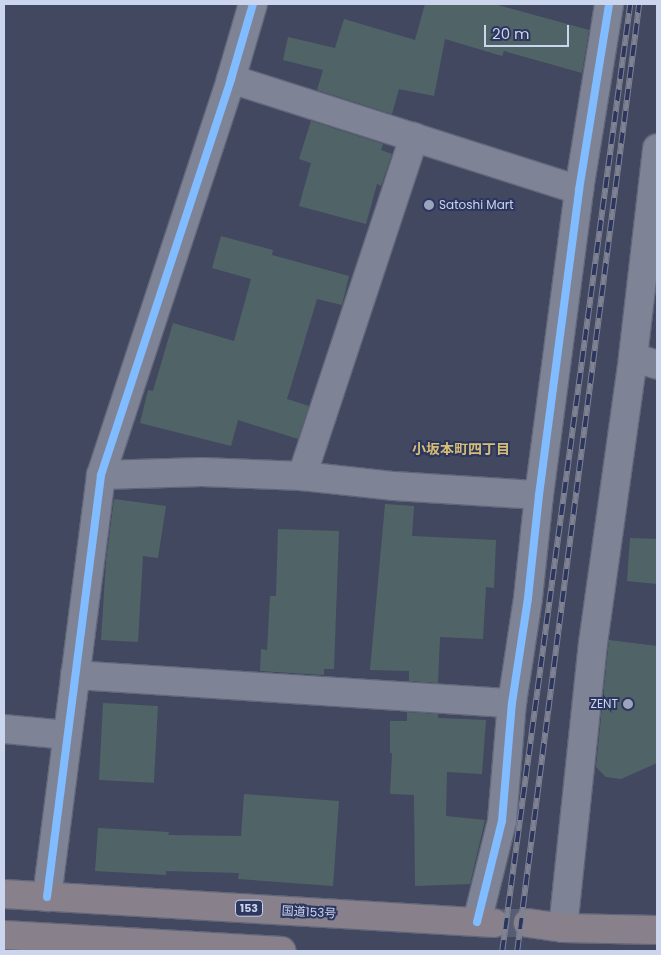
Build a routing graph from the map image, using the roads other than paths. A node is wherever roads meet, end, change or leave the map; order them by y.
1 (253, 4) edge
2 (609, 4) edge
3 (232, 79) junction
4 (414, 136) junction
5 (657, 148) edge
6 (579, 190) junction
7 (645, 361) edge
8 (101, 475) junction
9 (302, 476) junction
10 (539, 494) junction
11 (75, 676) junction
12 (512, 703) junction
13 (4, 729) edge
14 (66, 735) junction
15 (4, 894) edge
16 (47, 896) junction
17 (485, 922) joint
18 (528, 923) tunnel mouth
19 (563, 928) junction
20 (657, 930) edge
21 (4, 935) edge
22 (38, 945) edge
23 (282, 951) edge

1 - 3 street
2 - 6 street
3 - 4 street
3 - 8 street
4 - 6 street
4 - 9 street
5 - 7 street
6 - 10 street
7 - 19 street
8 - 9 street
8 - 11 street
9 - 10 street
10 - 12 street
11 - 12 street
11 - 14 street
12 - 17 street
13 - 14 street
14 - 16 street
15 - 16 highway, 国道153号 / 153
16 - 17 highway, 国道153号 / 153
18 - 19 highway
19 - 20 highway
21 - 22 highway
22 - 23 highway

